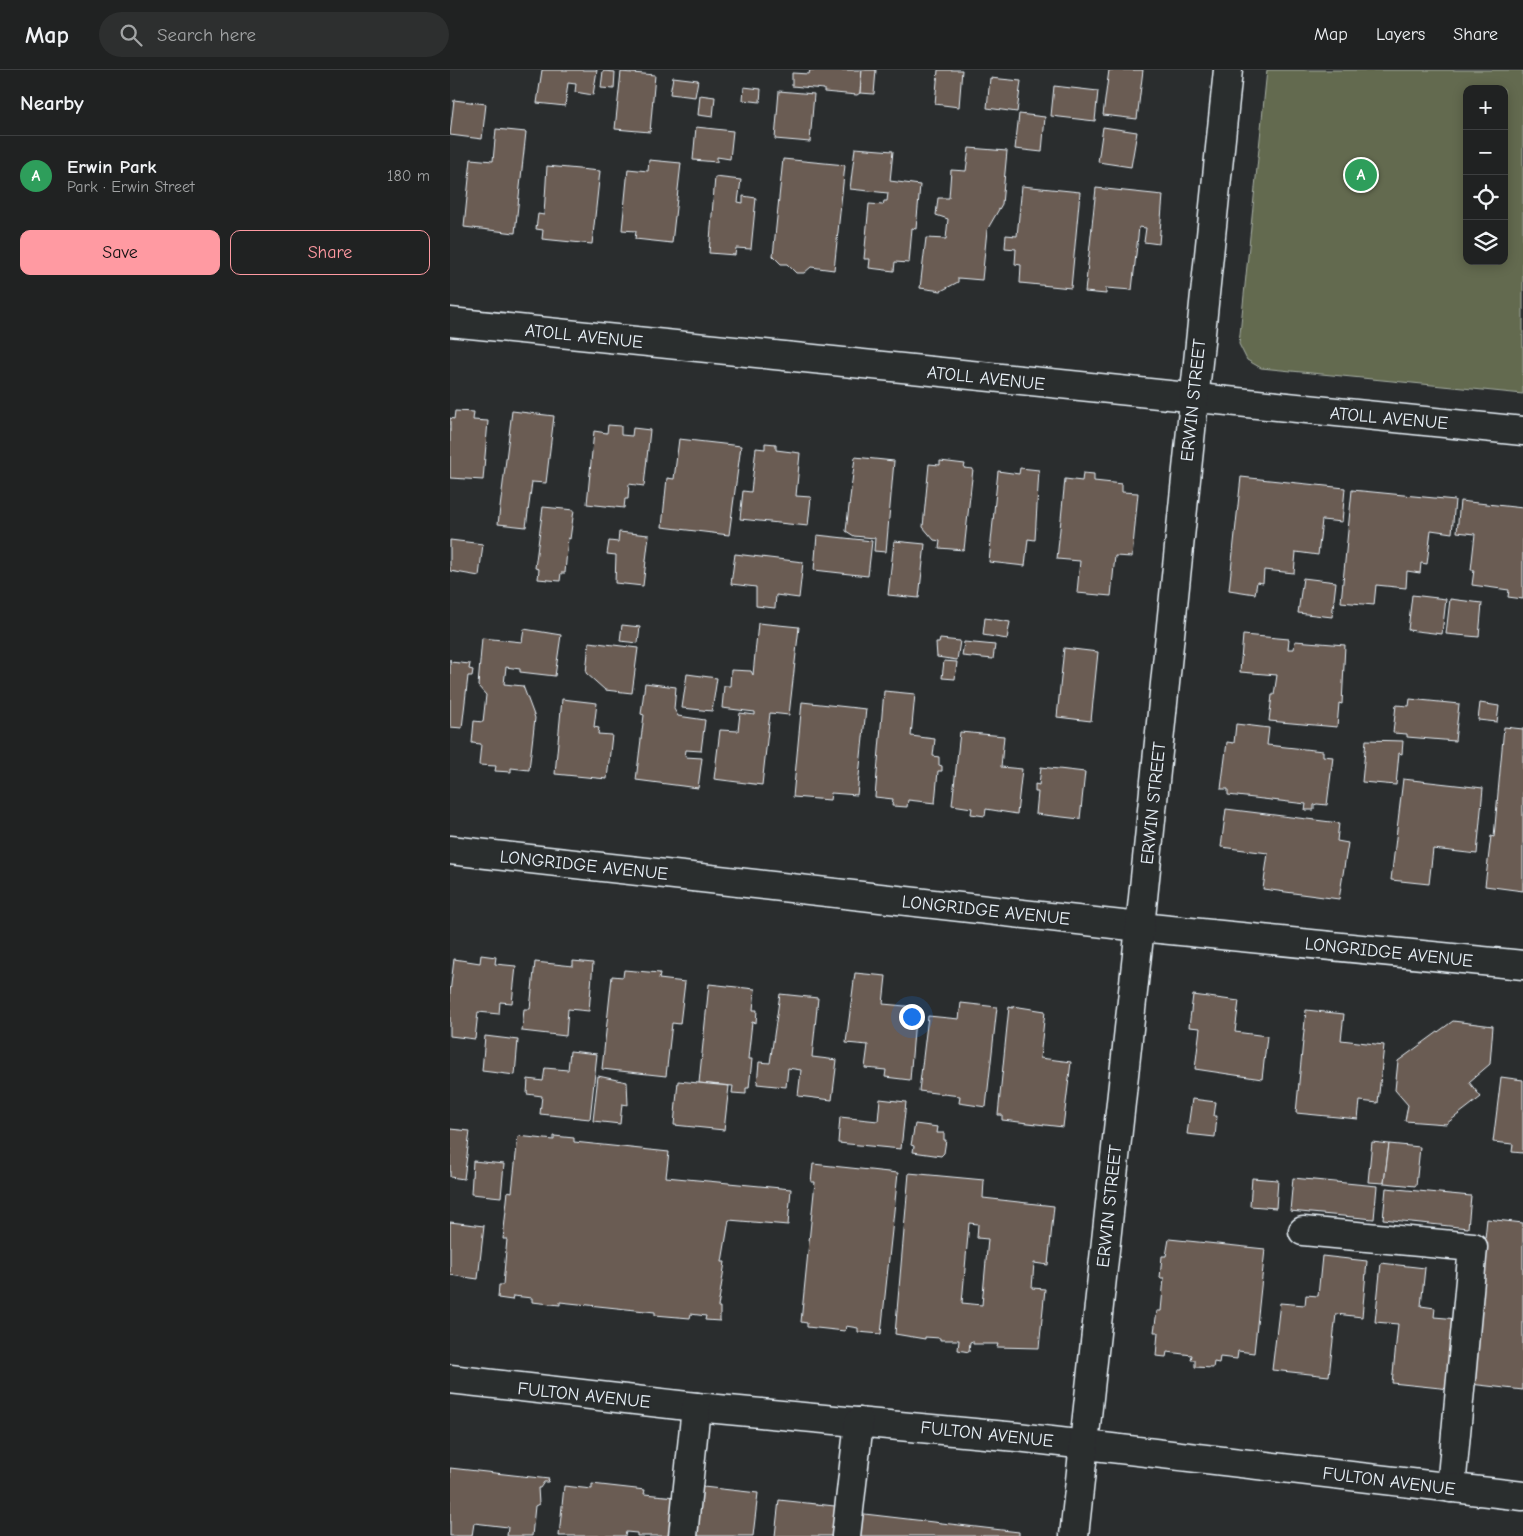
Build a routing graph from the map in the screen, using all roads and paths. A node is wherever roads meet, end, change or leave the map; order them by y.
1 (1228, 70) edge
2 (450, 322) edge
3 (1193, 399) junction
4 (1523, 431) edge
5 (450, 850) edge
6 (1140, 927) junction
7 (1523, 965) edge
8 (1303, 1231) dead end
9 (450, 1380) edge
10 (696, 1407) junction
11 (859, 1422) junction
12 (1083, 1444) junction
13 (1451, 1488) junction
14 (1523, 1496) edge
15 (683, 1536) edge
16 (846, 1536) edge
17 (1074, 1536) edge

1 - 3 street, ERWIN STREET
2 - 3 street, ATOLL AVENUE
3 - 4 street, ATOLL AVENUE
3 - 6 street, ERWIN STREET
5 - 6 street, LONGRIDGE AVENUE
6 - 7 street, LONGRIDGE AVENUE
6 - 12 street, ERWIN STREET
8 - 13 street
9 - 10 street, FULTON AVENUE
10 - 11 street, FULTON AVENUE
10 - 15 street
11 - 12 street, FULTON AVENUE
11 - 16 street
12 - 13 street, FULTON AVENUE
12 - 17 street, ERWIN STREET
13 - 14 street, FULTON AVENUE

